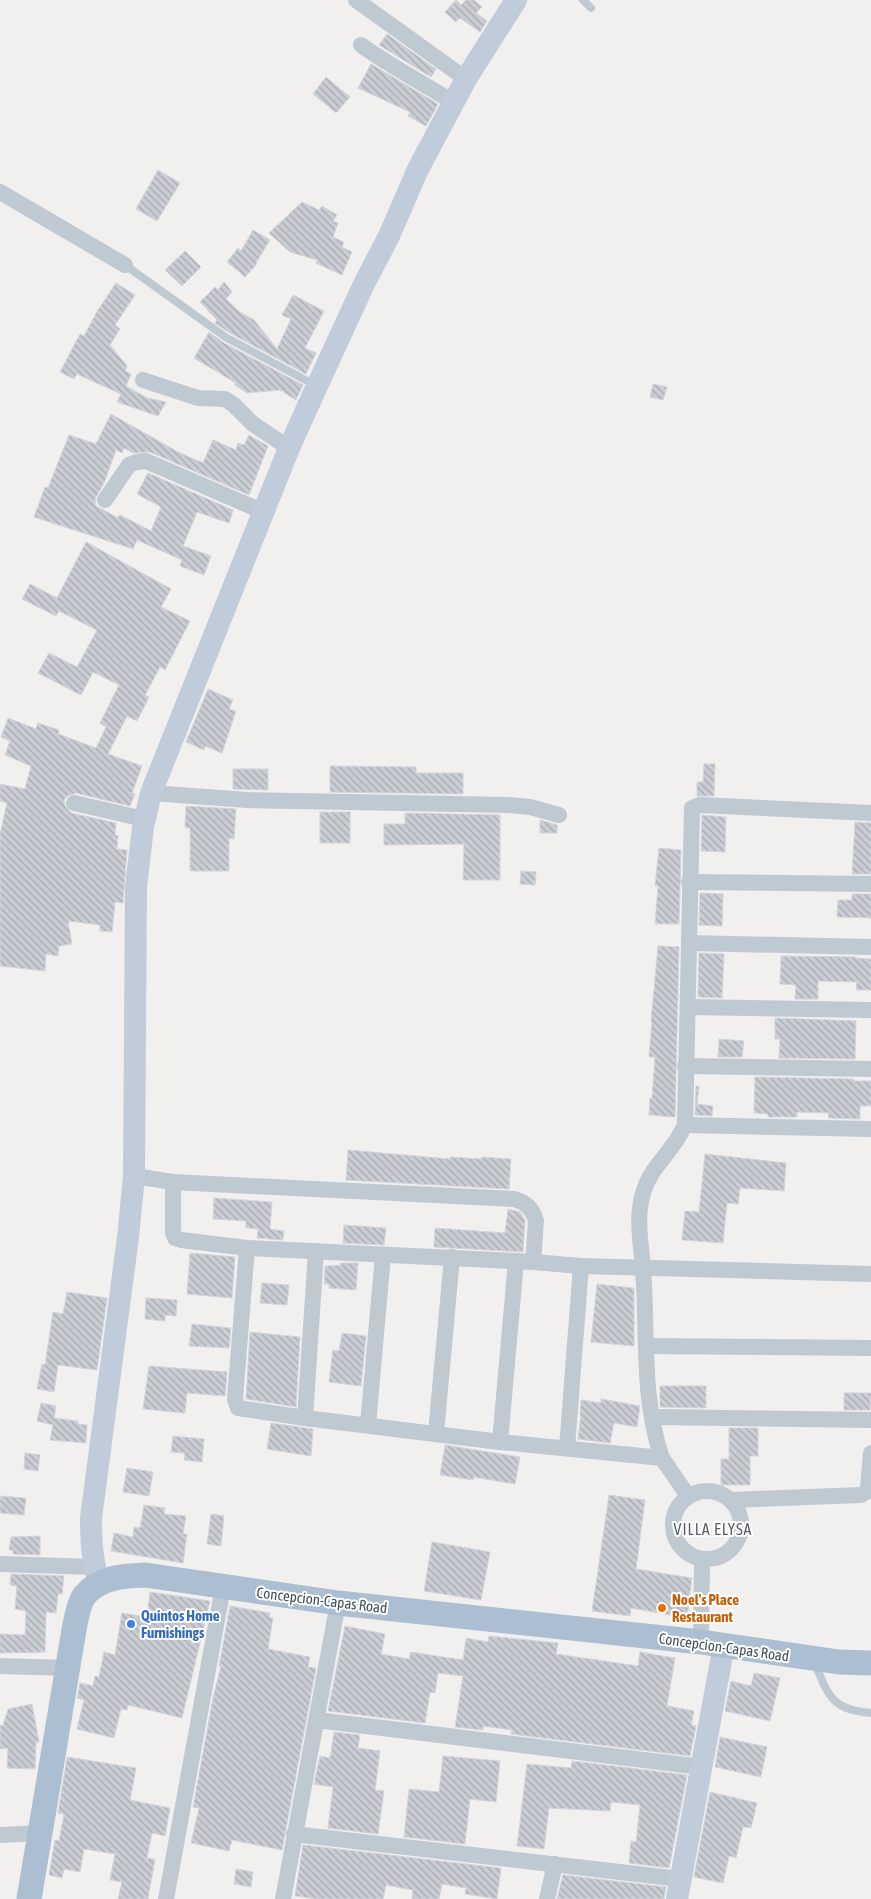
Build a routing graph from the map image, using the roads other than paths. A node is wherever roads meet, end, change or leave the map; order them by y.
1 (356, 0) edge
2 (516, 0) edge
3 (583, 0) edge
4 (591, 8) dead end
5 (361, 45) dead end
6 (466, 79) junction
7 (453, 102) junction
8 (0, 192) edge
9 (125, 265) joint
10 (143, 380) dead end
11 (316, 386) junction
12 (289, 448) junction
13 (105, 500) dead end
14 (264, 512) junction
15 (151, 792) junction
16 (74, 803) dead end
17 (871, 813) edge
18 (559, 815) dead end
19 (144, 819) junction
20 (689, 882) junction
21 (871, 884) edge
22 (689, 943) junction
23 (871, 948) edge
24 (688, 1007) junction
25 (871, 1010) edge
26 (685, 1066) junction
27 (871, 1070) edge
28 (685, 1125) junction
29 (871, 1129) edge
30 (134, 1176) junction
31 (173, 1182) junction
32 (247, 1248) junction
33 (316, 1251) junction
34 (383, 1255) junction
35 (452, 1257) junction
36 (516, 1262) junction
37 (533, 1262) junction
38 (581, 1266) junction
39 (643, 1268) junction
40 (871, 1274) edge
41 (646, 1346) junction
42 (871, 1348) edge
43 (652, 1417) junction
44 (305, 1418) junction
45 (871, 1420) edge
46 (368, 1425) junction
47 (436, 1434) junction
48 (500, 1442) junction
49 (567, 1448) junction
50 (871, 1452) edge
51 (662, 1458) junction
52 (688, 1496) junction
53 (730, 1500) junction
54 (702, 1559) junction
55 (0, 1564) edge
56 (97, 1575) junction
57 (222, 1587) junction
58 (338, 1603) junction
59 (713, 1644) junction
60 (813, 1659) junction
61 (871, 1663) edge
62 (0, 1666) edge
63 (68, 1668) junction
64 (871, 1713) edge
65 (316, 1720) junction
66 (701, 1767) junction
67 (40, 1833) junction
68 (0, 1834) edge
69 (294, 1834) junction
70 (555, 1864) junction
71 (678, 1889) edge
72 (30, 1899) edge
73 (166, 1899) edge
74 (282, 1899) edge
75 (547, 1899) edge

1 - 6 street
2 - 6 street
3 - 4 lane
5 - 7 street
6 - 7 street
7 - 11 street
8 - 9 street
9 - 11 lane
10 - 12 street
11 - 12 street
12 - 14 street
13 - 14 street
14 - 15 street
15 - 18 street
15 - 19 street
16 - 19 street
17 - 20 street
19 - 30 street
20 - 21 street
20 - 22 street
22 - 23 street
22 - 24 street
24 - 25 street
24 - 26 street
26 - 27 street
26 - 28 street
28 - 29 street
28 - 39 street
30 - 31 street
30 - 56 street
31 - 32 street
31 - 37 street
32 - 33 street
32 - 44 street
33 - 34 street
33 - 44 street
34 - 35 street
34 - 46 street
35 - 36 street
35 - 47 street
36 - 37 street
36 - 48 street
37 - 38 street
38 - 39 street
38 - 49 street
39 - 40 street
39 - 41 street
41 - 42 street
41 - 43 street
43 - 45 street
43 - 51 street
44 - 46 street
46 - 47 street
47 - 48 street
48 - 49 street
49 - 51 street
50 - 53 street
51 - 52 street
52 - 53 street
52 - 54 street
53 - 54 street
54 - 59 street
55 - 56 street
56 - 57 main road, Concepcion-Capas Road
56 - 63 main road
57 - 58 main road, Concepcion-Capas Road
57 - 73 street
58 - 59 main road, Concepcion-Capas Road
58 - 65 street
59 - 60 main road, Concepcion-Capas Road
59 - 66 street
60 - 61 main road, Concepcion-Capas Road
60 - 64 lane
62 - 63 street
63 - 67 main road
65 - 66 street
65 - 69 street
66 - 71 street
67 - 68 street
67 - 72 main road
69 - 70 street
69 - 74 street
70 - 71 street
70 - 75 street

